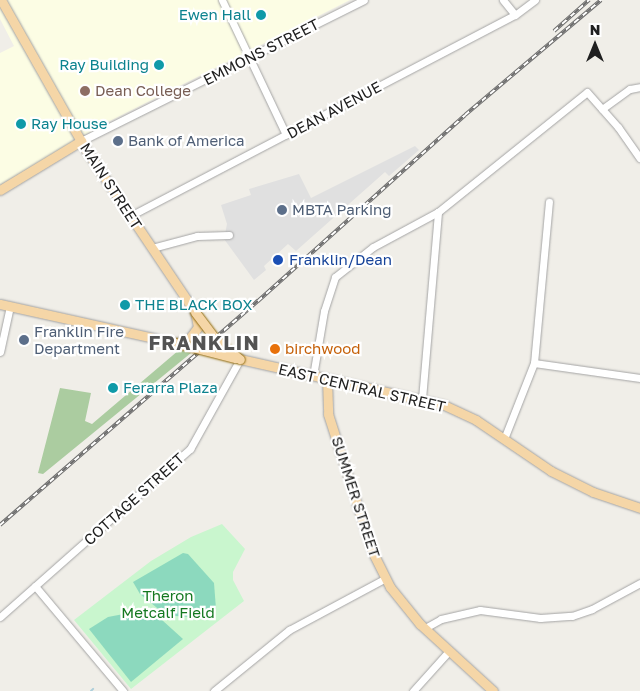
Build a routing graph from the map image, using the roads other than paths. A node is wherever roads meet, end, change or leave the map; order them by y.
1 (1, 0) edge
2 (222, 0) edge
3 (364, 0) edge
4 (503, 0) edge
5 (535, 0) edge
6 (515, 15) junction
7 (248, 58) junction
8 (640, 87) edge
9 (602, 109) junction
10 (286, 136) junction
11 (81, 141) junction
12 (640, 158) edge
13 (0, 190) edge
14 (549, 202) dead end
15 (438, 212) junction
16 (130, 216) junction
17 (229, 235) dead end
18 (152, 248) junction
19 (0, 304) edge
20 (10, 306) junction
21 (195, 312) junction
22 (176, 343) junction
23 (0, 352) edge
24 (240, 359) junction
25 (534, 363) junction
26 (314, 376) junction
27 (640, 378) edge
28 (327, 379) junction
29 (422, 399) junction
30 (504, 439) junction
31 (640, 508) edge
32 (386, 578) junction
33 (640, 583) edge
34 (35, 586) junction
35 (0, 617) edge
36 (426, 628) junction
37 (448, 652) junction
38 (123, 691) edge
39 (214, 691) edge
40 (413, 691) edge
41 (493, 691) edge

1 - 11 main road, MAIN STREET
2 - 7 street
3 - 7 street, EMMONS STREET
4 - 6 street
5 - 6 street, DEAN AVENUE
6 - 10 street, DEAN AVENUE
7 - 10 street
7 - 11 street, EMMONS STREET
8 - 9 street
9 - 12 street
9 - 15 street
10 - 16 street, DEAN AVENUE
11 - 13 main road, EMMONS STREET
11 - 16 main road, MAIN STREET
14 - 25 street
15 - 26 street
15 - 29 street
16 - 18 main road, MAIN STREET
17 - 18 street
18 - 21 main road, MAIN STREET
19 - 20 main road, EAST CENTRAL STREET
20 - 22 main road, EAST CENTRAL STREET
20 - 23 street
21 - 22 main road, bridge
21 - 24 main road, MAIN STREET, bridge
22 - 24 main road, EAST CENTRAL STREET, bridge
24 - 26 main road, EAST CENTRAL STREET
24 - 34 street, COTTAGE STREET
25 - 27 street
25 - 30 street
26 - 28 main road, EAST CENTRAL STREET
28 - 29 main road, EAST CENTRAL STREET
28 - 32 main road, SUMMER STREET
29 - 30 main road, EAST CENTRAL STREET
30 - 31 main road, EAST CENTRAL STREET
32 - 36 main road, SUMMER STREET
32 - 39 street
33 - 36 street
34 - 35 street, COTTAGE STREET
34 - 38 street
36 - 37 main road, SUMMER STREET
37 - 40 street
37 - 41 main road, SUMMER STREET

